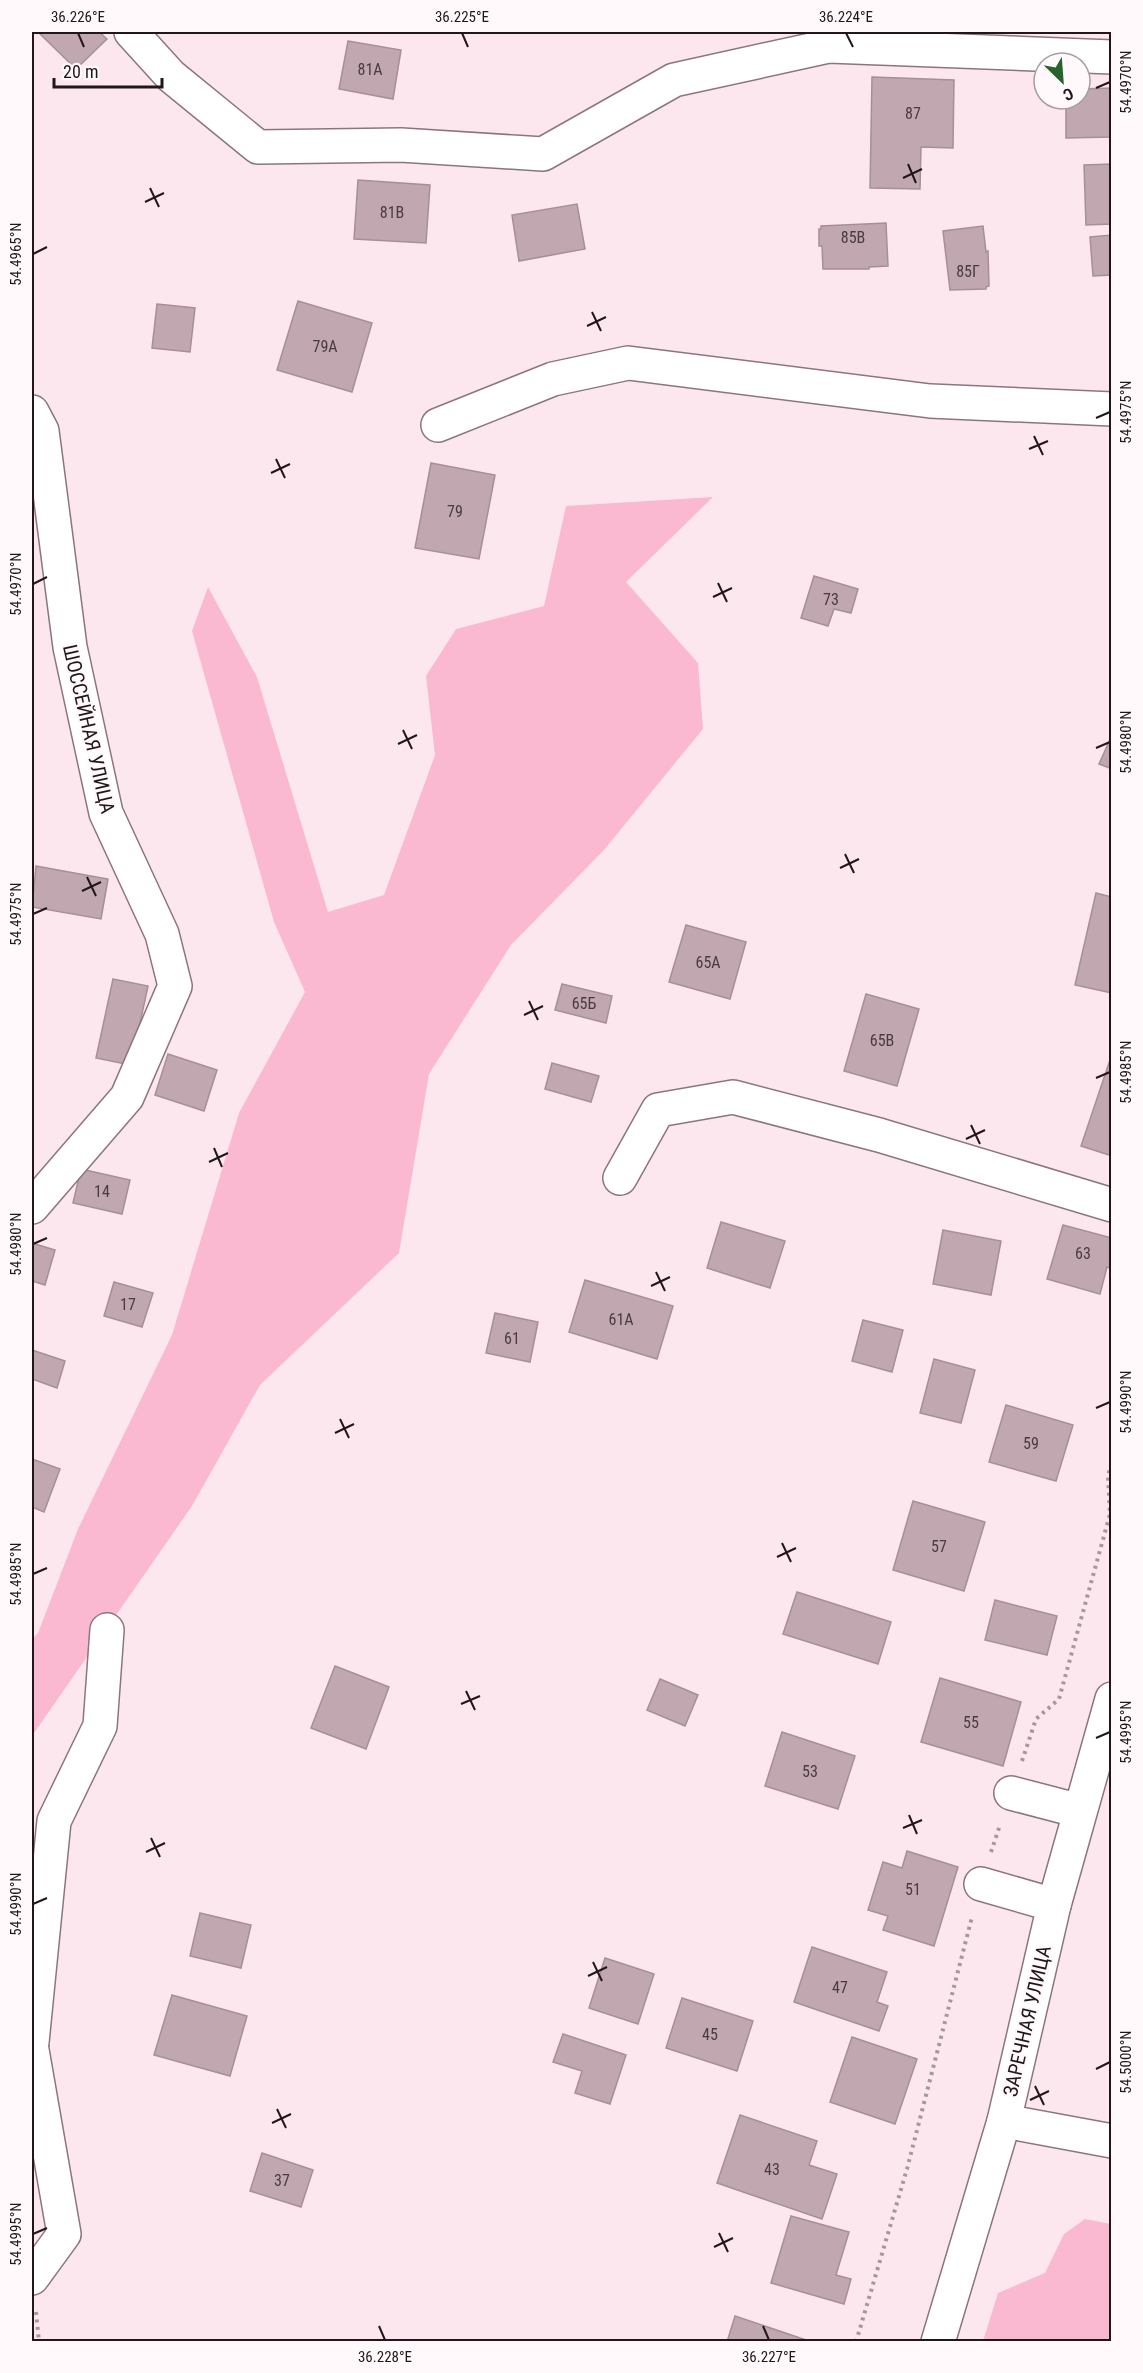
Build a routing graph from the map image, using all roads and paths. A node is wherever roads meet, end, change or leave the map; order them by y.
1 (131, 32) edge
2 (1112, 57) edge
3 (1112, 408) edge
4 (32, 412) edge
5 (438, 425) dead end
6 (620, 1178) dead end
7 (1112, 1205) edge
8 (32, 1207) edge
9 (107, 1630) dead end
10 (1112, 1699) edge
11 (1011, 1793) dead end
12 (1080, 1811) junction
13 (981, 1884) dead end
14 (1054, 1905) junction
15 (32, 2042) edge
16 (32, 2050) edge
17 (1004, 2121) junction
18 (1112, 2141) edge
19 (32, 2278) edge
20 (938, 2342) edge

1 - 2 street
3 - 5 street
4 - 8 street, ШОССЕЙНАЯ УЛИЦА
6 - 7 street
9 - 15 street
10 - 12 street, ЗАРЕЧНАЯ УЛИЦА
11 - 12 street
12 - 14 street, ЗАРЕЧНАЯ УЛИЦА
13 - 14 street
14 - 17 street, ЗАРЕЧНАЯ УЛИЦА
16 - 19 street
17 - 18 street
17 - 20 street, ЗАРЕЧНАЯ УЛИЦА

